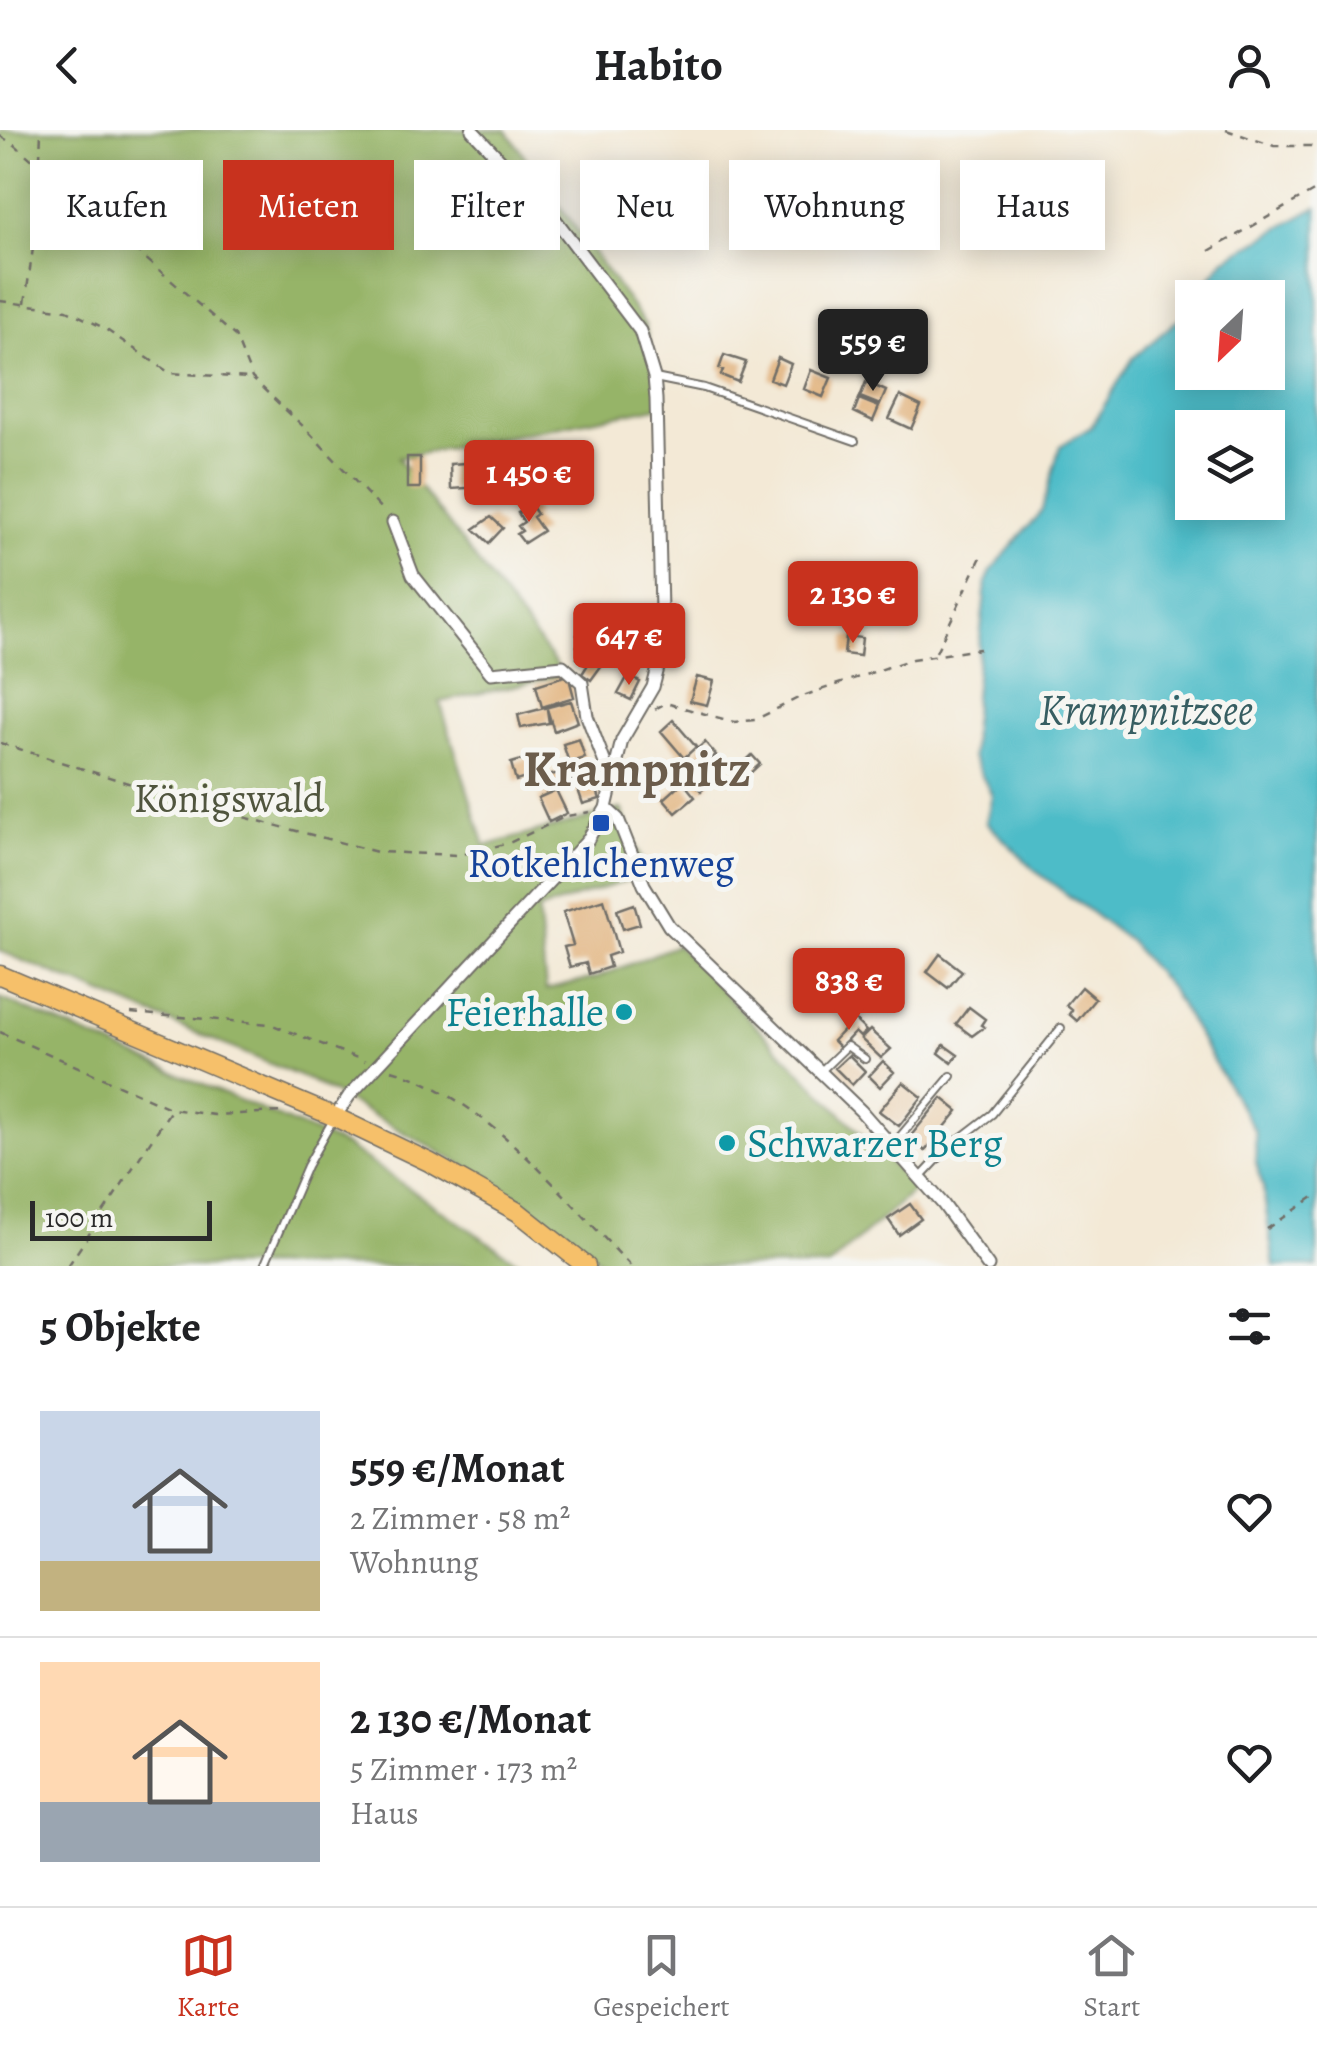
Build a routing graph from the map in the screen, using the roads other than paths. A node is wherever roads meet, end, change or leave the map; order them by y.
1 (472, 130) edge
2 (654, 378) junction
3 (854, 441) dead end
4 (393, 522) road end
5 (612, 783) junction
6 (606, 808) junction
7 (0, 975) edge
8 (1061, 1028) dead end
9 (865, 1059) dead end
10 (820, 1072) junction
11 (951, 1076) dead end
12 (335, 1117) junction
13 (892, 1146) junction
14 (921, 1178) junction
15 (264, 1266) edge
16 (586, 1266) edge
17 (988, 1266) edge

1 - 2 street
2 - 3 lane
2 - 5 street
4 - 5 street
5 - 6 street
6 - 10 street
6 - 12 street
7 - 12 main road
8 - 14 lane
9 - 10 lane
10 - 13 street
11 - 13 lane
12 - 15 lane
12 - 16 main road
13 - 14 street
14 - 17 street

